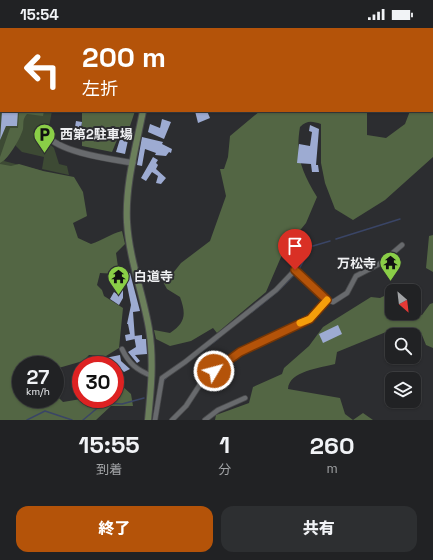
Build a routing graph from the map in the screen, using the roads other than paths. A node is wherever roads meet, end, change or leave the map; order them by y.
1 (143, 112) edge
2 (46, 134) dead end
3 (132, 163) junction
4 (402, 245) dead end
5 (327, 300) junction
6 (122, 349) dead end
7 (152, 376) junction
8 (245, 398) dead end
9 (148, 420) edge
10 (155, 420) edge
11 (172, 420) edge
12 (205, 420) edge

1 - 3 main road
2 - 3 street
3 - 7 main road
4 - 5 street
5 - 10 street
5 - 11 street
6 - 7 street
7 - 9 main road
8 - 12 street

